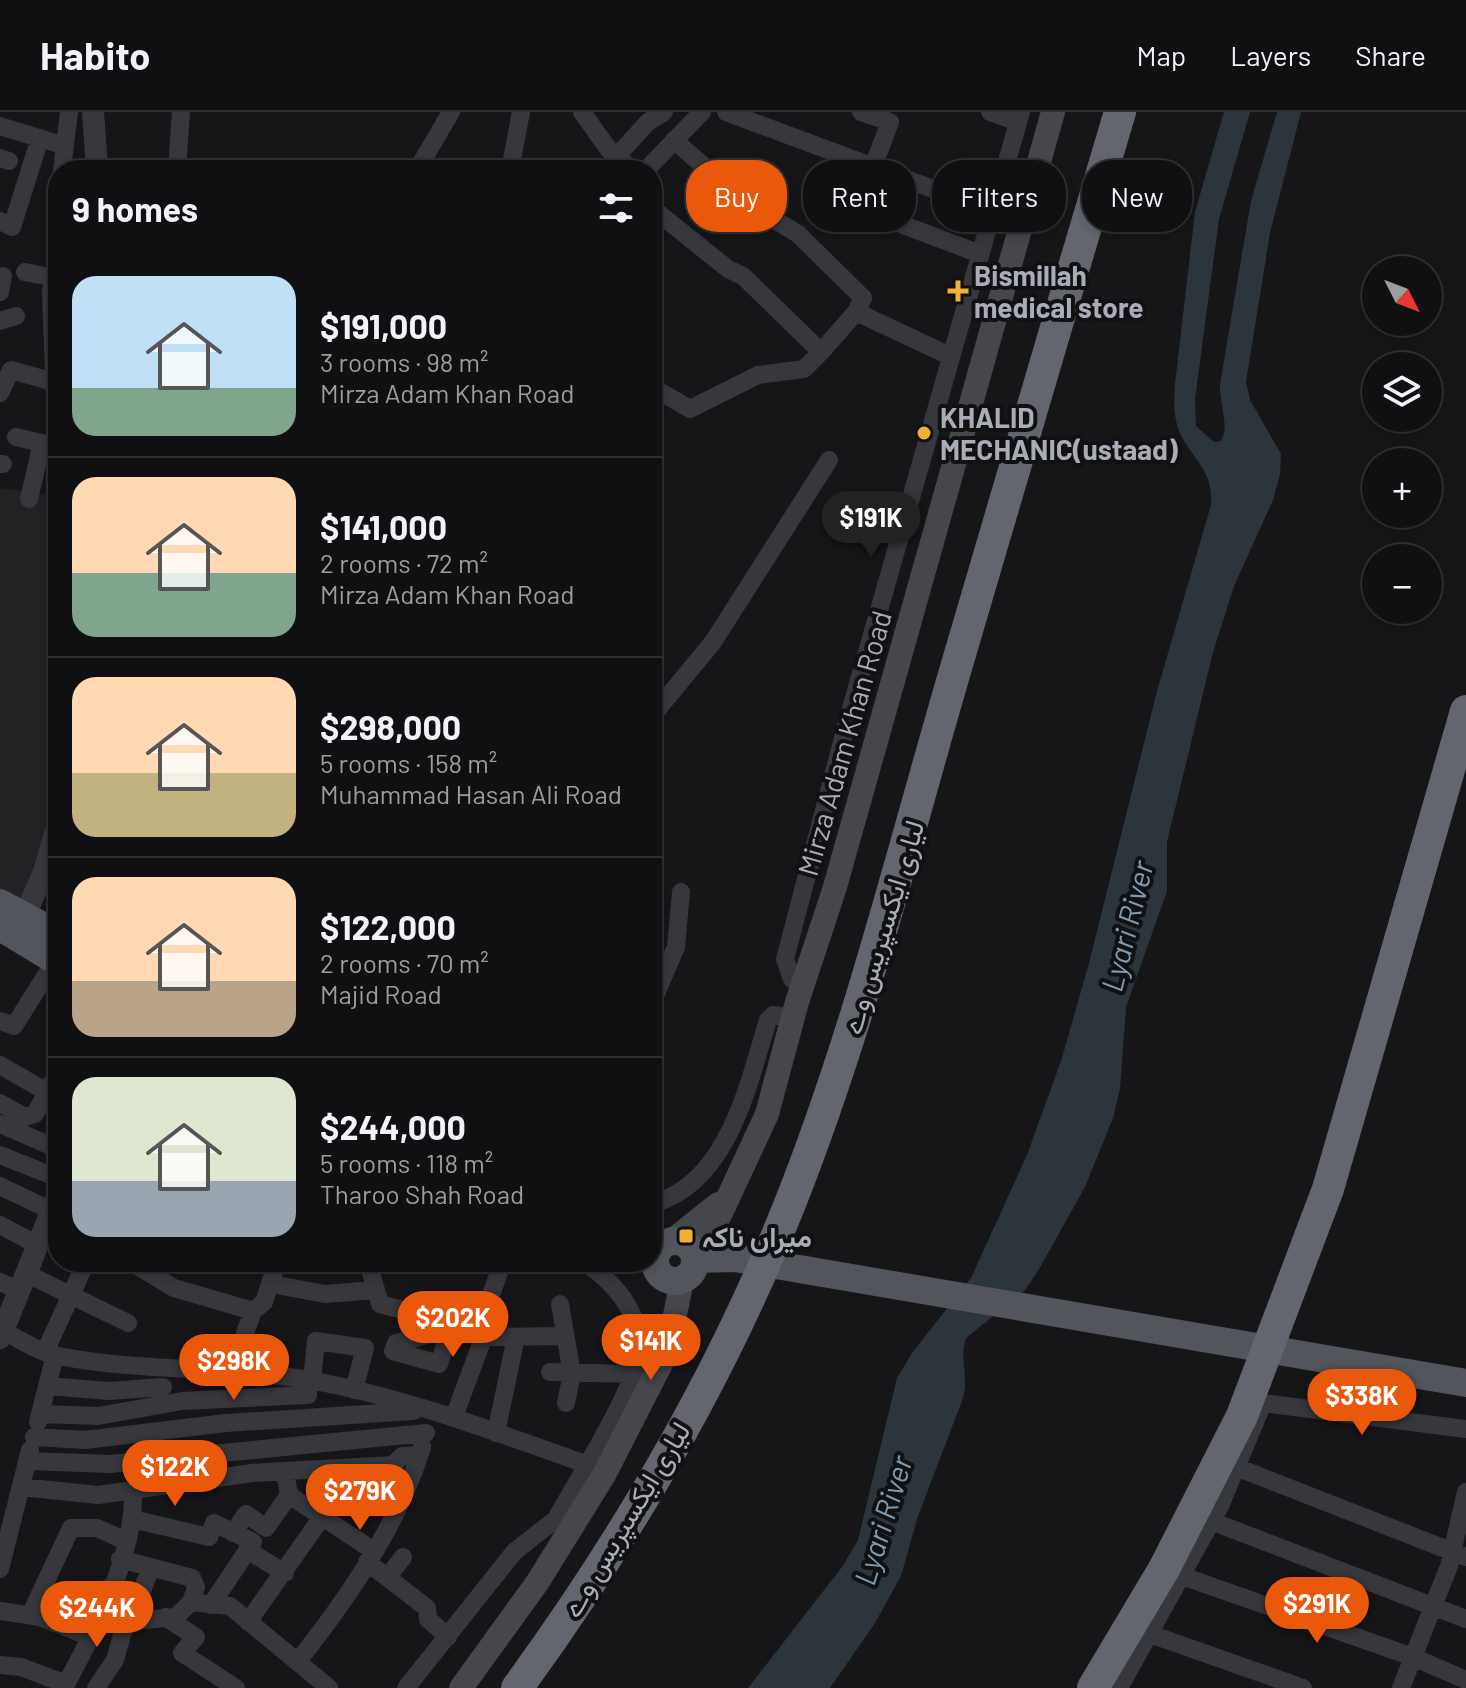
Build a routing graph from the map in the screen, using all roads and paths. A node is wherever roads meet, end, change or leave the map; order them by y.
1 (69, 112) edge
2 (93, 112) edge
3 (181, 112) edge
4 (451, 112) edge
5 (521, 112) edge
6 (702, 112) edge
7 (726, 112) edge
8 (861, 112) edge
9 (990, 112) edge
10 (1053, 112) edge
11 (1120, 112) edge
12 (585, 114) edge
13 (649, 115) edge
14 (1020, 117) edge
15 (0, 126) edge
16 (40, 138) junction
17 (674, 140) junction
18 (62, 145) junction
19 (841, 155) junction
20 (617, 156) junction
21 (62, 160) edge
22 (96, 160) edge
23 (178, 160) edge
24 (423, 160) edge
25 (512, 160) edge
26 (622, 160) edge
27 (655, 160) edge
28 (854, 160) edge
29 (876, 160) edge
30 (1007, 160) edge
31 (662, 216) edge
32 (0, 221) edge
33 (986, 232) edge
34 (980, 254) junction
35 (25, 272) dead end
36 (48, 273) edge
37 (856, 312) junction
38 (821, 352) junction
39 (950, 356) junction
40 (48, 380) edge
41 (0, 393) edge
42 (662, 393) edge
43 (16, 437) dead end
44 (48, 445) edge
45 (48, 448) edge
46 (829, 460) dead end
47 (29, 499) dead end
48 (662, 704) edge
49 (1466, 711) edge
50 (48, 850) edge
51 (681, 892) dead end
52 (0, 903) edge
53 (14, 926) edge
54 (48, 947) edge
55 (48, 967) edge
56 (662, 980) edge
57 (803, 983) junction
58 (793, 1018) junction
59 (0, 1021) edge
60 (0, 1065) edge
61 (48, 1081) edge
62 (48, 1093) edge
63 (0, 1103) edge
64 (0, 1124) edge
65 (48, 1145) edge
66 (0, 1155) edge
67 (48, 1174) edge
68 (0, 1186) edge
69 (662, 1199) edge
70 (48, 1211) edge
71 (0, 1225) edge
72 (48, 1226) edge
73 (38, 1245) junction
74 (670, 1256) edge
75 (81, 1272) edge
76 (164, 1272) edge
77 (274, 1272) edge
78 (371, 1272) edge
79 (499, 1272) edge
80 (596, 1272) edge
81 (16, 1282) edge
82 (271, 1284) junction
83 (375, 1290) junction
84 (70, 1295) junction
85 (560, 1304) dead end
86 (483, 1306) junction
87 (253, 1311) junction
88 (128, 1323) dead end
89 (485, 1333) junction
90 (2, 1334) edge
91 (564, 1336) junction
92 (516, 1337) junction
93 (243, 1343) junction
94 (276, 1348) dead end
95 (50, 1353) junction
96 (241, 1369) junction
97 (550, 1372) dead end
98 (572, 1374) junction
99 (631, 1374) junction
100 (310, 1380) junction
101 (1466, 1383) edge
102 (47, 1386) junction
103 (163, 1387) dead end
104 (354, 1390) junction
105 (566, 1403) dead end
106 (433, 1410) junction
107 (40, 1414) junction
108 (454, 1417) junction
109 (1466, 1429) edge
110 (426, 1433) junction
111 (496, 1433) junction
112 (34, 1437) junction
113 (419, 1455) junction
114 (28, 1461) junction
115 (586, 1464) junction
116 (382, 1466) junction
117 (1236, 1467) junction
118 (285, 1471) junction
119 (21, 1487) junction
120 (133, 1492) junction
121 (1466, 1492) edge
122 (289, 1495) junction
123 (360, 1504) dead end
124 (582, 1509) junction
125 (322, 1517) junction
126 (132, 1519) junction
127 (556, 1519) junction
128 (1211, 1521) junction
129 (233, 1533) junction
130 (123, 1550) junction
131 (247, 1550) junction
132 (1459, 1554) edge
133 (371, 1556) junction
134 (403, 1557) dead end
135 (151, 1567) junction
136 (0, 1569) edge
137 (285, 1573) junction
138 (1182, 1576) junction
139 (388, 1577) junction
140 (111, 1586) junction
141 (45, 1588) junction
142 (191, 1602) junction
143 (78, 1605) dead end
144 (211, 1605) junction
145 (1433, 1606) junction
146 (0, 1611) edge
147 (30, 1615) junction
148 (165, 1617) junction
149 (1466, 1619) edge
150 (126, 1621) junction
151 (248, 1622) junction
152 (95, 1631) junction
153 (1150, 1634) junction
154 (448, 1637) junction
155 (1413, 1657) junction
156 (298, 1661) junction
157 (0, 1665) edge
158 (1466, 1680) edge
159 (211, 1682) edge
160 (66, 1683) edge
161 (326, 1687) edge
162 (95, 1688) edge
163 (236, 1688) edge
164 (406, 1688) edge
165 (461, 1688) edge
166 (517, 1688) edge
167 (1114, 1688) edge
168 (1303, 1688) edge
169 (1401, 1688) edge

1 - 18 street
2 - 22 street
3 - 23 street
4 - 24 street
5 - 25 street
6 - 17 street
7 - 19 street
8 - 29 street
9 - 14 street
10 - 57 main road, Mirza Adam Khan Road
11 - 166 highway, لیاری ایکسپریس وے
12 - 20 street
13 - 20 street
14 - 30 street
15 - 16 street
16 - 18 street
16 - 32 street
17 - 27 street
17 - 37 street
18 - 21 street
19 - 28 street
19 - 34 street
20 - 26 street
31 - 38 street
33 - 34 street
34 - 39 street
35 - 36 street
37 - 38 street
37 - 39 street
38 - 42 street
39 - 57 street
40 - 41 street
43 - 44 street
45 - 47 street
46 - 48 street
49 - 167 highway
50 - 53 street
51 - 56 street
52 - 53 main road
53 - 54 main road
55 - 59 street
57 - 58 main road, Mirza Adam Khan Road
58 - 69 street
58 - 74 main road, Mirza Adam Khan Road
60 - 61 street
62 - 63 street
64 - 65 street
66 - 67 street
68 - 70 street
71 - 73 street
72 - 73 street
73 - 81 street
74 - 101 main road
74 - 124 main road, Mirza Adam Khan Road
75 - 84 street
76 - 87 street
77 - 82 street
78 - 83 street
79 - 86 street
80 - 99 street
81 - 84 street
81 - 90 street
82 - 83 street
82 - 87 street
83 - 86 street
84 - 88 street
84 - 95 street
85 - 91 street
86 - 89 street
87 - 93 street
89 - 92 street
89 - 108 street
90 - 95 street
91 - 92 street
91 - 98 street
92 - 111 street
93 - 94 street
93 - 96 street
95 - 96 street
95 - 102 street
96 - 100 street
97 - 98 street
98 - 99 street
98 - 105 street
99 - 115 street
100 - 104 street
100 - 104 street
100 - 107 street
102 - 103 street
102 - 107 street
104 - 106 street
106 - 108 street
106 - 110 street
106 - 112 street
107 - 112 street
108 - 111 street
109 - 117 street
110 - 113 street
110 - 114 street
111 - 115 street
112 - 114 street
113 - 116 street
113 - 133 street
114 - 119 street
115 - 127 street
116 - 118 street
116 - 123 street
117 - 128 street
117 - 132 street
118 - 120 street
118 - 122 street
119 - 120 street
119 - 136 street
120 - 126 street
121 - 132 street
122 - 125 street
122 - 129 street
124 - 127 street
124 - 165 main road, Mirza Adam Khan Road
125 - 133 street
125 - 137 street
126 - 129 street
126 - 130 street
127 - 154 street
128 - 138 street
128 - 145 street
129 - 131 street
130 - 135 street
130 - 140 street
130 - 141 street
131 - 137 street
131 - 144 street
132 - 145 street
133 - 139 street
133 - 156 street
134 - 139 street
135 - 140 street
135 - 142 street
137 - 151 street
138 - 153 street
138 - 155 street
139 - 154 street
140 - 152 street
141 - 143 street
141 - 147 street
142 - 144 street
142 - 148 street
144 - 151 street
145 - 149 street
145 - 155 street
146 - 147 street
147 - 152 street
148 - 150 street
148 - 159 street
150 - 152 street
150 - 162 street
151 - 156 street
152 - 160 street
153 - 167 street
153 - 168 street
154 - 164 street
155 - 158 street
155 - 169 street
156 - 161 street
157 - 160 street
159 - 163 street
160 - 162 street

